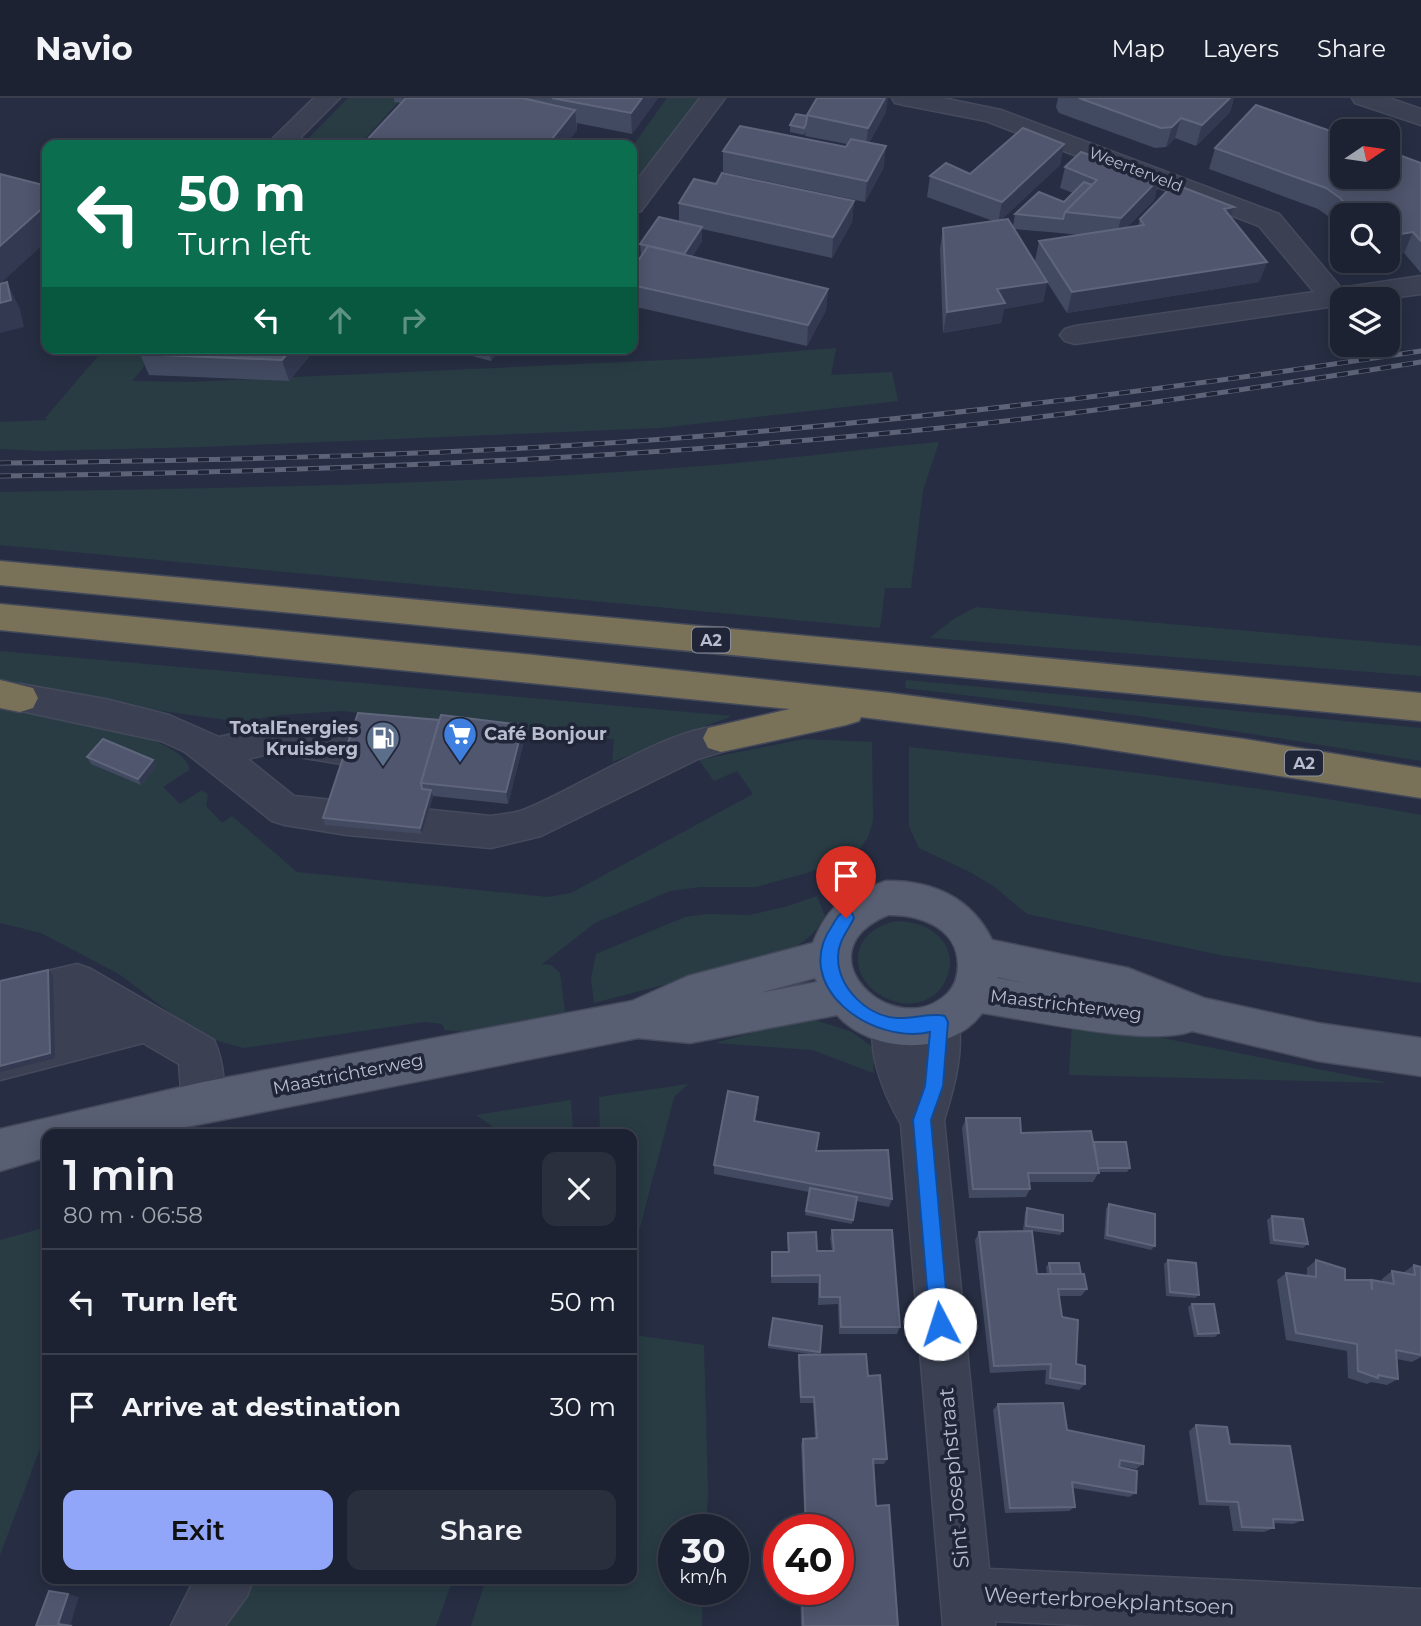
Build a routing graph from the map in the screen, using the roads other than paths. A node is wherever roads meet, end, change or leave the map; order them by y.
1 (328, 98) edge
2 (713, 98) edge
3 (904, 98) edge
4 (1364, 98) edge
5 (1421, 117) edge
6 (284, 140) edge
7 (637, 198) edge
8 (1421, 285) edge
9 (1400, 288) edge
10 (1330, 293) edge
11 (1330, 297) edge
12 (1075, 335) dead end
13 (0, 573) edge
14 (0, 617) edge
15 (10, 696) edge
16 (880, 704) junction
17 (1421, 707) edge
18 (721, 738) joint
19 (214, 753) junction
20 (1421, 783) edge
21 (285, 810) junction
22 (413, 825) junction
23 (498, 829) junction
24 (830, 956) junction
25 (974, 974) junction
26 (843, 996) junction
27 (0, 1000) edge
28 (111, 1002) junction
29 (638, 1019) junction
30 (939, 1022) junction
31 (147, 1023) junction
32 (892, 1026) junction
33 (0, 1030) edge
34 (1421, 1057) edge
35 (0, 1061) edge
36 (203, 1102) junction
37 (922, 1120) junction
38 (82, 1129) edge
39 (42, 1138) edge
40 (0, 1150) edge
41 (224, 1584) edge
42 (967, 1610) edge
43 (1421, 1615) edge
44 (197, 1626) edge

1 - 6 street
2 - 7 street
3 - 10 street, Weerterveld
4 - 5 street
8 - 9 street
11 - 12 street
13 - 17 highway, A2
14 - 16 highway, A2
15 - 19 street
16 - 18 highway, A2
16 - 20 highway, A2
18 - 23 street, A2
19 - 21 street
19 - 22 street
21 - 22 street, A2
21 - 23 street
22 - 23 street, A2
24 - 25 main road
24 - 26 main road
24 - 29 main road, Maastrichterweg
25 - 30 main road
25 - 34 main road, Maastrichterweg
26 - 29 main road, Maastrichterweg
26 - 32 main road
27 - 28 street
28 - 31 street
28 - 33 street
29 - 36 main road, Maastrichterweg
30 - 32 main road
30 - 37 street, Sint Josephstraat
31 - 35 street
31 - 36 street
32 - 37 street, Sint Josephstraat
36 - 38 main road, Maastrichterweg
37 - 42 street, Sint Josephstraat
39 - 40 main road
41 - 44 street
42 - 43 street, Weerterbroekplantsoen

